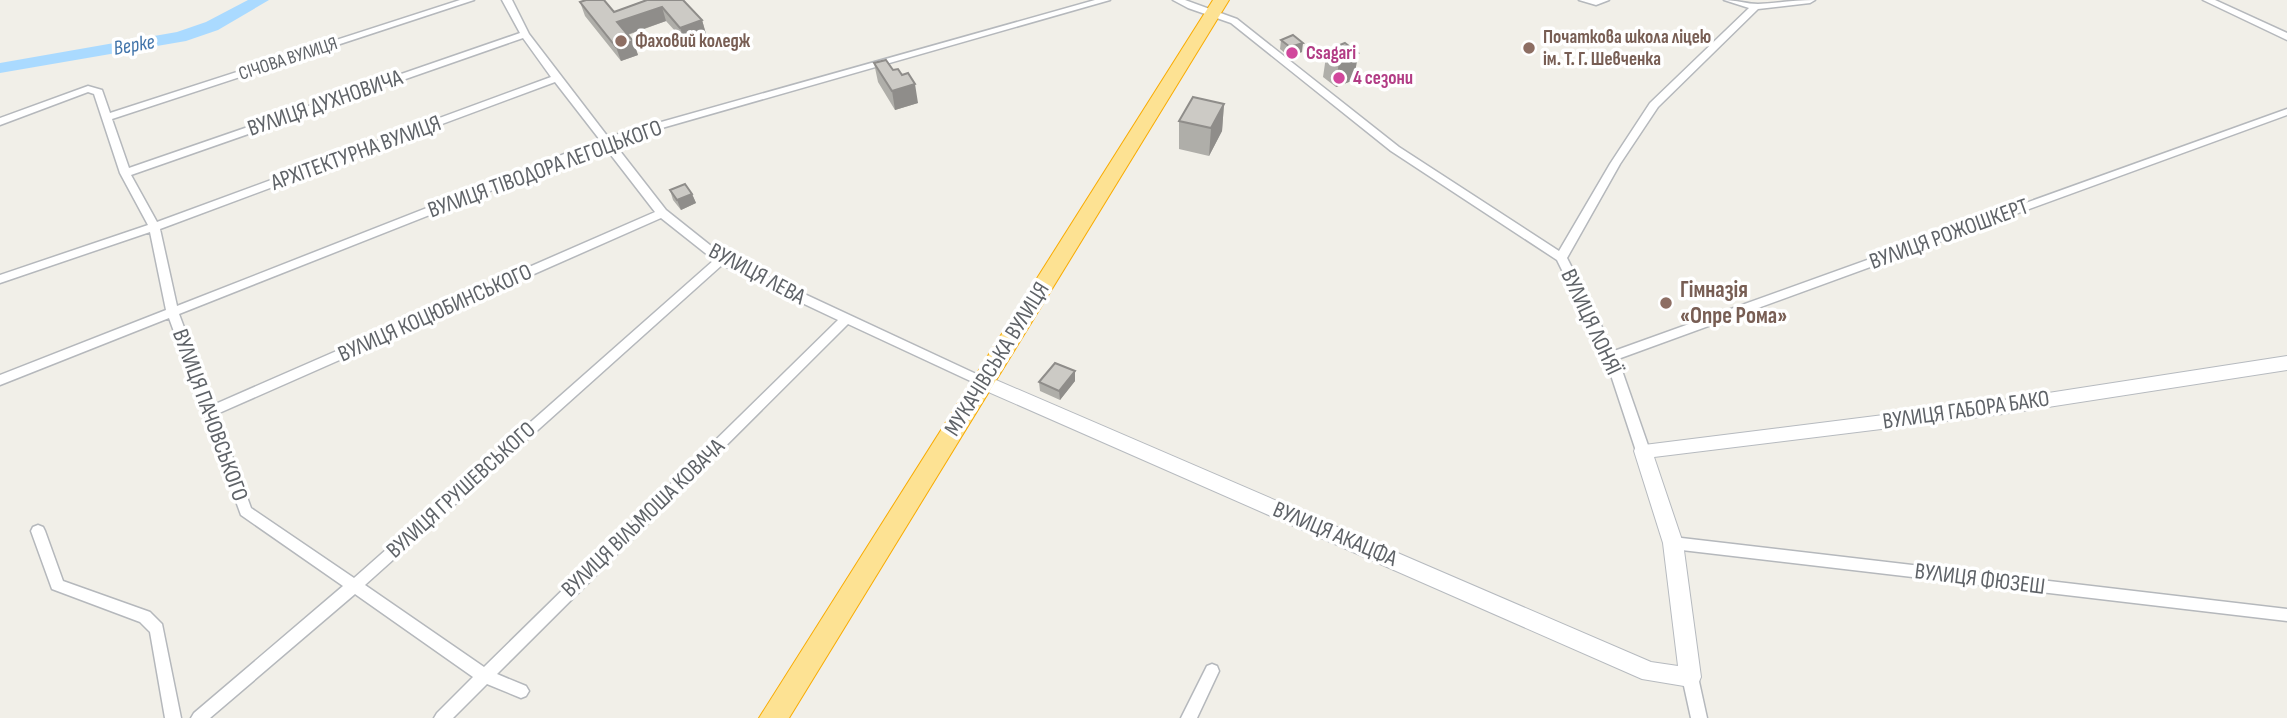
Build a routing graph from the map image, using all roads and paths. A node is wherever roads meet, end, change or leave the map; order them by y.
1 (469, 0) edge
2 (507, 0) edge
3 (1105, 0) edge
4 (1178, 0) edge
5 (1584, 0) edge
6 (1604, 0) edge
7 (1729, 0) edge
8 (1810, 0) edge
9 (2208, 0) edge
10 (1217, 6) edge
11 (1755, 7) junction
12 (526, 34) junction
13 (2287, 37) edge
14 (557, 78) junction
15 (2287, 112) edge
16 (106, 118) junction
17 (0, 122) edge
18 (606, 141) junction
19 (125, 173) junction
20 (662, 214) junction
21 (154, 227) junction
22 (1561, 258) junction
23 (720, 260) junction
24 (0, 279) edge
25 (172, 312) junction
26 (846, 319) junction
27 (1611, 357) junction
28 (2287, 363) edge
29 (0, 380) edge
30 (983, 382) junction
31 (209, 412) junction
32 (1643, 451) junction
33 (38, 531) dead end
34 (1673, 543) junction
35 (354, 586) junction
36 (2287, 615) edge
37 (1212, 671) dead end
38 (483, 675) junction
39 (1690, 677) junction
40 (521, 691) dead end
41 (173, 718) edge
42 (199, 718) edge
43 (442, 718) edge
44 (773, 718) edge
45 (1189, 718) edge
46 (1699, 718) edge

1 - 16 street, СІЧОВА ВУЛИЦЯ
2 - 12 street, ВУЛИЦЯ ЛЕВА
3 - 18 street, ВУЛИЦЯ ТІВОДОРА ЛЕГОЦЬКОГО
4 - 10 street
5 - 6 street
7 - 11 street
8 - 11 street
9 - 13 street
10 - 22 street, ВУЛИЦЯ ЛОНЯЇ
10 - 30 highway, МУКАЧІВСЬКА ВУЛИЦЯ
11 - 22 street
12 - 14 street, ВУЛИЦЯ ЛЕВА
12 - 19 street, ВУЛИЦЯ ДУХНОВИЧА
14 - 18 street, ВУЛИЦЯ ЛЕВА
14 - 21 street, АРХІТЕКТУРНА ВУЛИЦЯ
15 - 27 street, ВУЛИЦЯ РОЖОШКЕРТ
16 - 17 street, ВУЛИЦЯ ПАЧОВСЬКОГО
16 - 19 street, ВУЛИЦЯ ПАЧОВСЬКОГО
18 - 20 street, ВУЛИЦЯ ЛЕВА
18 - 25 street, ВУЛИЦЯ ТІВОДОРА ЛЕГОЦЬКОГО
19 - 21 street, ВУЛИЦЯ ПАЧОВСЬКОГО
20 - 23 street, ВУЛИЦЯ ЛЕВА
20 - 31 street, ВУЛИЦЯ КОЦЮБИНСЬКОГО
21 - 24 street, АРХІТЕКТУРНА ВУЛИЦЯ
21 - 25 street, ВУЛИЦЯ ПАЧОВСЬКОГО
22 - 27 street, ВУЛИЦЯ ЛОНЯЇ
23 - 26 street, ВУЛИЦЯ ЛЕВА
23 - 35 street, ВУЛИЦЯ ГРУШЕВСЬКОГО
25 - 29 street, ВУЛИЦЯ ТІВОДОРА ЛЕГОЦЬКОГО
25 - 31 street, ВУЛИЦЯ ПАЧОВСЬКОГО
26 - 30 street, ВУЛИЦЯ ЛЕВА
26 - 38 street, ВУЛИЦЯ ВІЛЬМОША КОВАЧА
27 - 32 street, ВУЛИЦЯ ЛОНЯЇ
28 - 32 street, ВУЛИЦЯ ГАБОРА БАКО
30 - 39 street, ВУЛИЦЯ АКАЦФА
30 - 44 highway, МУКАЧІВСЬКА ВУЛИЦЯ
31 - 35 street, ВУЛИЦЯ ПАЧОВСЬКОГО
32 - 34 street, ВУЛИЦЯ ЛОНЯЇ
33 - 41 street
34 - 36 street, ВУЛИЦЯ ФЮЗЕШ
34 - 39 street, ВУЛИЦЯ ЛОНЯЇ
35 - 38 street, ВУЛИЦЯ ПАЧОВСЬКОГО
35 - 42 street, ВУЛИЦЯ ГРУШЕВСЬКОГО
37 - 45 street
38 - 40 street, ВУЛИЦЯ ПАЧОВСЬКОГО
38 - 43 street, ВУЛИЦЯ ВІЛЬМОША КОВАЧА
39 - 46 street, ВУЛИЦЯ ЛОНЯЇ

